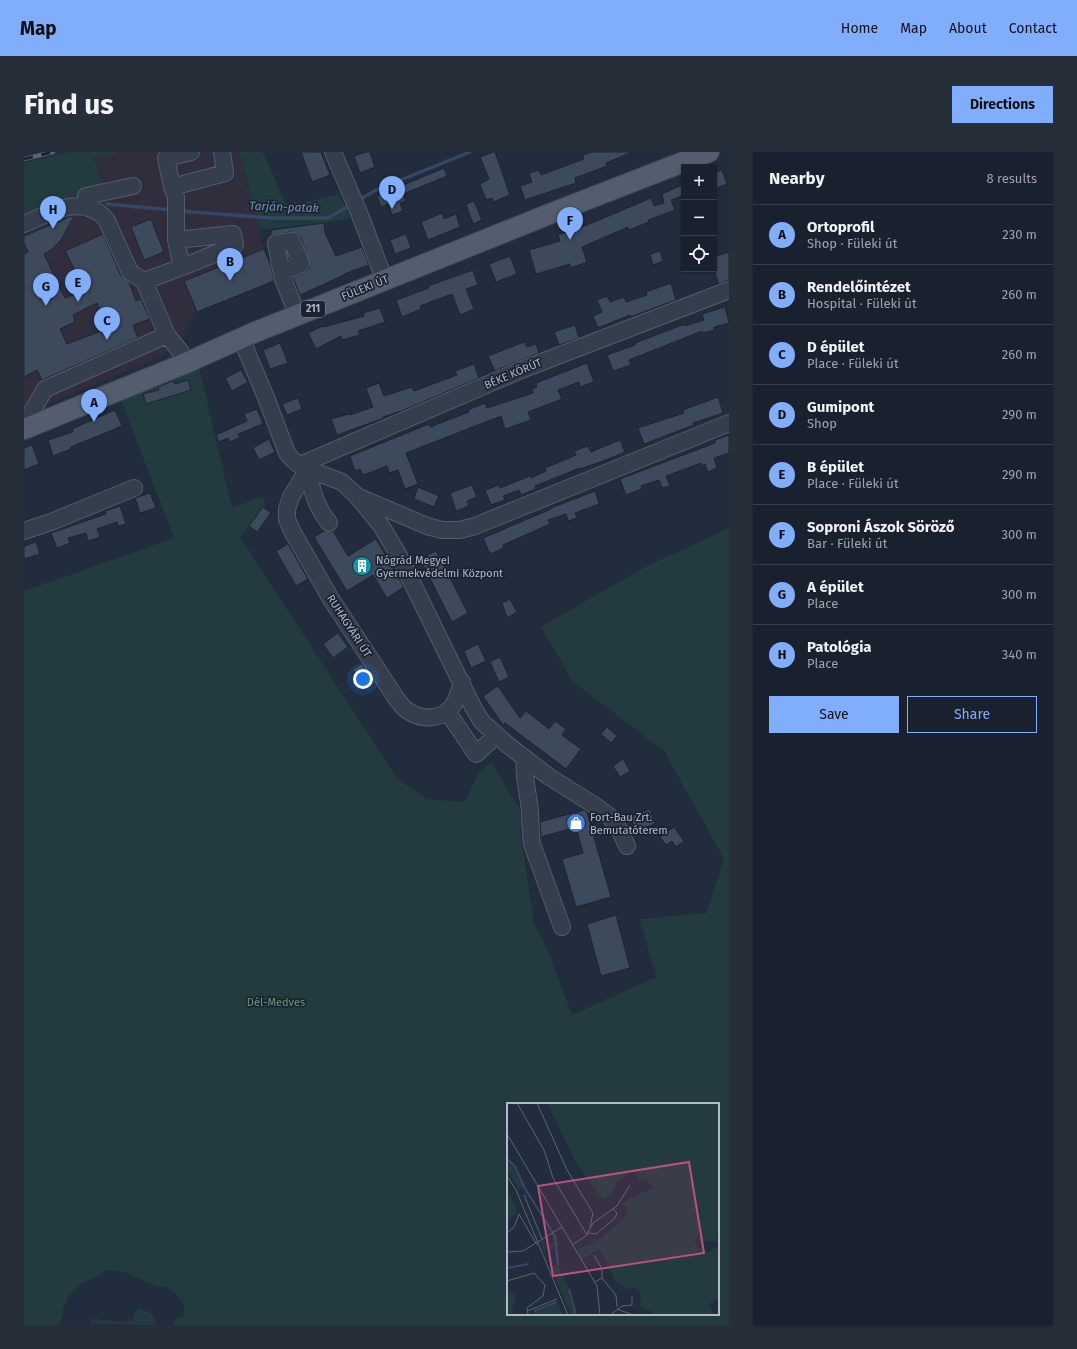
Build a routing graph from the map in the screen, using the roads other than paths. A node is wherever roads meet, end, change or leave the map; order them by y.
1 (191, 152) edge
2 (222, 152) edge
3 (333, 152) edge
4 (709, 152) edge
5 (134, 186) dead end
6 (174, 192) junction
7 (86, 196) junction
8 (100, 212) junction
9 (24, 213) edge
10 (24, 224) edge
11 (176, 240) junction
12 (182, 267) junction
13 (282, 273) dead end
14 (385, 280) junction
15 (144, 281) junction
16 (729, 290) edge
17 (298, 316) junction
18 (167, 335) junction
19 (241, 338) junction
20 (186, 363) junction
21 (729, 423) edge
22 (24, 425) edge
23 (24, 429) edge
24 (304, 467) junction
25 (134, 488) dead end
26 (356, 495) junction
27 (329, 523) dead end
28 (24, 531) edge
29 (462, 682) junction
30 (447, 711) junction
31 (496, 736) junction
32 (525, 759) junction
33 (627, 846) dead end
34 (562, 927) dead end

1 - 6 street
2 - 6 street
3 - 14 street
4 - 14 main road, FÜLEKI ÚT / 211
5 - 7 street
6 - 11 street
7 - 8 street
7 - 9 street
8 - 10 street
8 - 15 street
11 - 12 street
11 - 12 street
12 - 15 street
13 - 17 street
14 - 17 main road, FÜLEKI ÚT / 211
15 - 18 street
16 - 24 street, BÉKE KÖRÚT
17 - 19 main road, FÜLEKI ÚT / 211
18 - 20 street
18 - 22 street
19 - 20 main road, FÜLEKI ÚT / 211
19 - 24 street
20 - 23 main road, FÜLEKI ÚT / 211
21 - 26 street
24 - 26 street
24 - 27 street
24 - 30 street, RUHAGYÁRI ÚT
25 - 28 street
26 - 29 street
29 - 30 street
29 - 31 street
30 - 31 street
31 - 32 street
32 - 33 street
32 - 34 street

